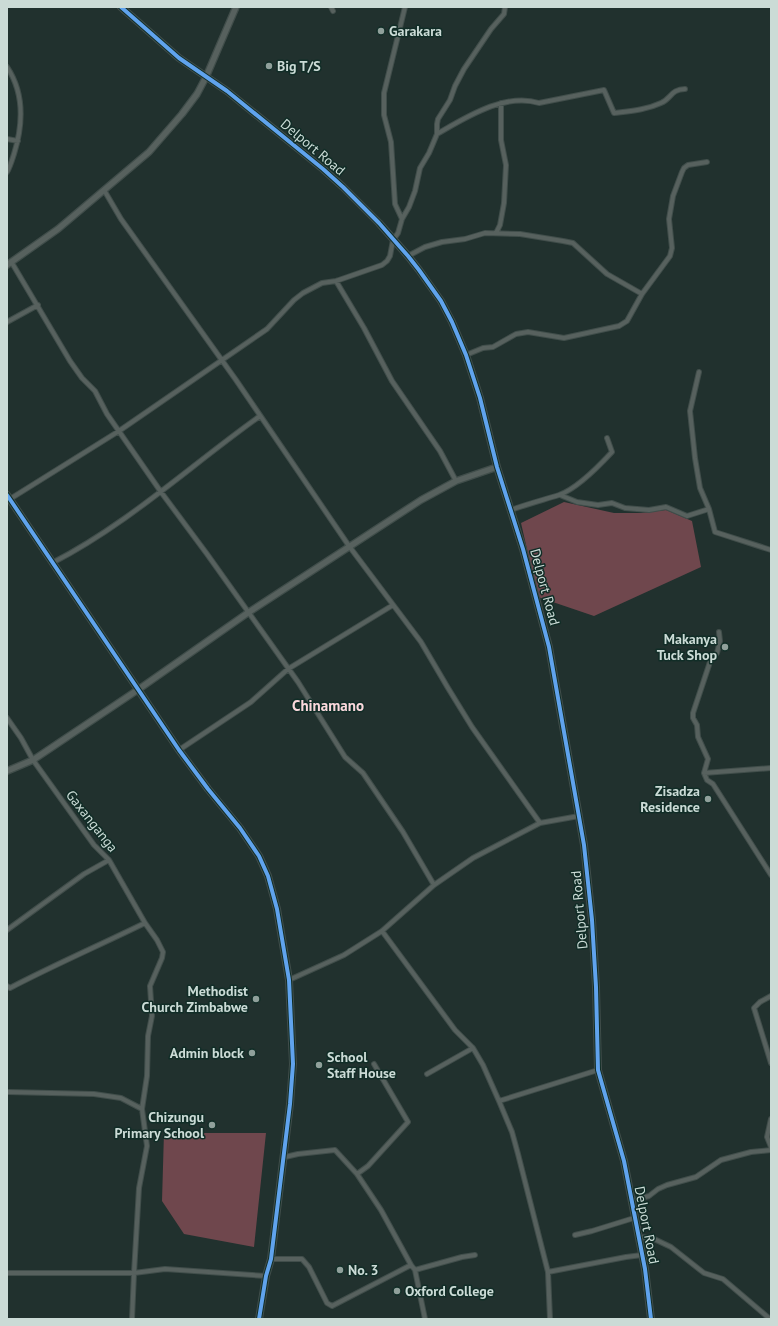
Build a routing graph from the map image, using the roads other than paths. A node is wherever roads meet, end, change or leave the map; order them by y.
1 (121, 7) edge
2 (236, 7) edge
3 (410, 7) edge
4 (505, 7) edge
5 (405, 8) edge
6 (7, 67) edge
7 (206, 77) junction
8 (685, 89) dead end
9 (501, 104) junction
10 (437, 134) junction
11 (7, 139) edge
12 (18, 141) junction
13 (707, 162) dead end
14 (7, 172) edge
15 (104, 190) junction
16 (402, 219) junction
17 (496, 233) junction
18 (393, 240) junction
19 (408, 256) junction
20 (9, 264) edge
21 (336, 281) junction
22 (642, 294) junction
23 (38, 305) junction
24 (7, 322) edge
25 (466, 355) junction
26 (222, 360) junction
27 (699, 372) dead end
28 (260, 416) junction
29 (119, 431) junction
30 (607, 438) dead end
31 (497, 467) junction
32 (456, 481) junction
33 (161, 492) junction
34 (560, 495) junction
35 (9, 497) edge
36 (709, 509) junction
37 (511, 510) junction
38 (349, 546) junction
39 (771, 550) edge
40 (52, 563) junction
41 (393, 605) junction
42 (249, 612) junction
43 (719, 632) dead end
44 (288, 669) junction
45 (138, 689) junction
46 (7, 718) edge
47 (179, 750) junction
48 (33, 760) junction
49 (771, 768) edge
50 (7, 771) edge
51 (704, 773) junction
52 (579, 816) junction
53 (540, 824) junction
54 (109, 860) junction
55 (771, 875) edge
56 (434, 886) junction
57 (145, 923) junction
58 (7, 930) edge
59 (382, 931) junction
60 (289, 980) junction
61 (7, 986) edge
62 (771, 996) edge
63 (473, 1048) junction
64 (771, 1063) edge
65 (374, 1064) dead end
66 (598, 1070) junction
67 (427, 1074) dead end
68 (7, 1092) edge
69 (7, 1095) edge
70 (499, 1101) junction
71 (142, 1109) junction
72 (771, 1119) edge
73 (771, 1147) edge
74 (771, 1150) edge
75 (285, 1157) junction
76 (357, 1174) junction
77 (631, 1201) junction
78 (634, 1218) junction
79 (575, 1234) dead end
80 (639, 1237) junction
81 (475, 1255) dead end
82 (642, 1255) junction
83 (271, 1259) junction
84 (411, 1265) junction
85 (415, 1270) junction
86 (548, 1272) junction
87 (7, 1273) edge
88 (134, 1273) junction
89 (266, 1276) junction
90 (132, 1319) edge
91 (260, 1319) edge
92 (424, 1319) edge
93 (550, 1319) edge
94 (651, 1319) edge
95 (769, 1319) edge

1 - 7 street, Delport Road
2 - 7 street
3 - 5 street
4 - 10 street
5 - 16 street
6 - 12 street
7 - 15 street
7 - 18 street, Delport Road
8 - 9 street
9 - 10 street
9 - 17 street
10 - 16 street
11 - 12 street
12 - 14 street
13 - 22 street
15 - 20 street
15 - 26 street
16 - 18 street
17 - 19 street
17 - 22 street
18 - 19 street, Delport Road
18 - 21 street
19 - 25 street, Delport Road
20 - 23 street
21 - 26 street
21 - 32 street
22 - 25 street
23 - 24 street
23 - 29 street
25 - 31 street, Delport Road
26 - 28 street
26 - 29 street
27 - 36 street
28 - 33 street
28 - 38 street
29 - 33 street
29 - 35 street
30 - 34 street
31 - 32 street
31 - 37 street, Delport Road
32 - 38 street
33 - 40 street
33 - 42 street
34 - 36 street
34 - 37 street
35 - 40 street
36 - 39 street
37 - 52 street, Delport Road
38 - 41 street
38 - 42 street
40 - 45 street
41 - 44 street
41 - 53 street
42 - 44 street
42 - 45 street
43 - 51 street
44 - 47 street
44 - 56 street
45 - 47 street
45 - 48 street
46 - 48 street, Gaxanganga
47 - 60 street
48 - 50 street
48 - 54 street, Gaxanganga
49 - 51 street
51 - 55 street
52 - 53 street
52 - 66 street, Delport Road
53 - 56 street
54 - 57 street, Gaxanganga
54 - 58 street
56 - 59 street
57 - 61 street
57 - 71 street, Gaxanganga
59 - 60 street
59 - 63 street
60 - 75 street
62 - 64 street
63 - 67 street
63 - 70 street
65 - 76 street
66 - 70 street
66 - 77 street, Delport Road
68 - 69 street
68 - 71 street
70 - 86 street
71 - 88 street
72 - 73 street
74 - 77 street
75 - 76 street
75 - 83 street
76 - 84 street
77 - 78 street, Delport Road
78 - 79 street
78 - 80 street, Delport Road
80 - 82 street, Delport Road
80 - 95 street
81 - 85 street
82 - 86 street
82 - 94 street, Delport Road
83 - 84 street
83 - 89 street
84 - 85 street
85 - 92 street
86 - 93 street
87 - 88 street
88 - 89 street
88 - 90 street
89 - 91 street

